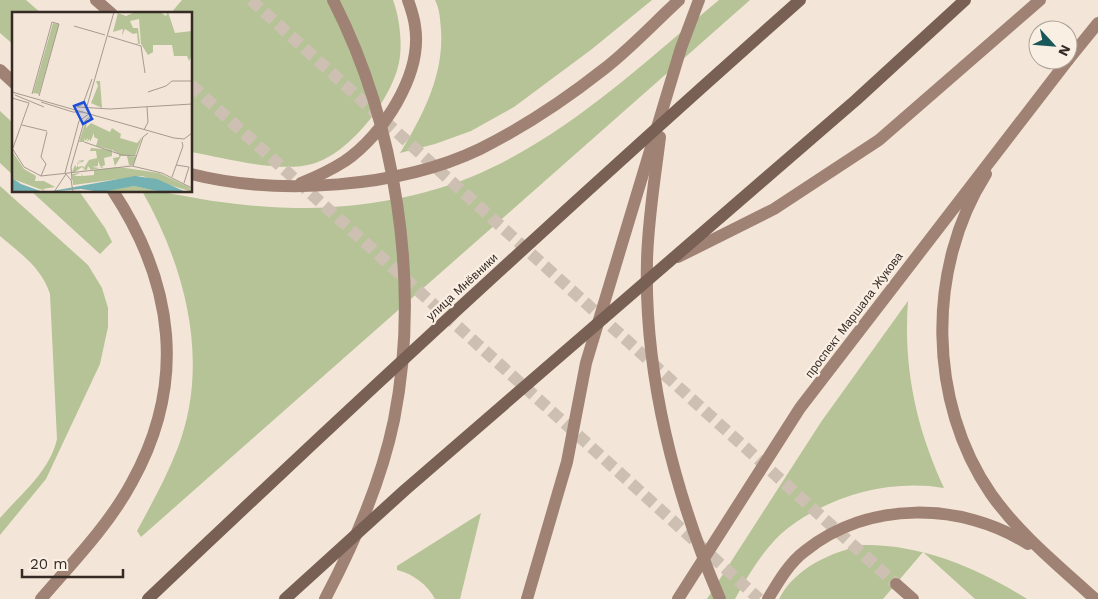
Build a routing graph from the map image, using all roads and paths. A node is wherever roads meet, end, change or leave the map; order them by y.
1 (96, 0) edge
2 (333, 0) edge
3 (408, 0) edge
4 (679, 0) edge
5 (699, 0) edge
6 (800, 0) edge
7 (965, 0) edge
8 (1040, 0) edge
9 (110, 12) edge
10 (1098, 23) edge
11 (1078, 48) edge
12 (0, 64) edge
13 (0, 70) edge
14 (1060, 70) edge
15 (12, 73) edge
16 (12, 81) edge
17 (664, 102) junction
18 (1029, 110) junction
19 (192, 174) edge
20 (276, 187) junction
21 (115, 192) edge
22 (664, 264) junction
23 (1051, 559) junction
24 (896, 584) tunnel mouth
25 (41, 599) edge
26 (148, 599) edge
27 (285, 599) edge
28 (325, 599) edge
29 (527, 599) edge
30 (678, 599) edge
31 (720, 599) edge
32 (768, 599) edge
33 (913, 599) edge
34 (1095, 599) edge

1 - 9 main road
2 - 28 main road
3 - 20 main road
4 - 20 main road
5 - 17 main road
6 - 26 main road, улица Мнёвники
7 - 22 main road
8 - 22 main road
10 - 11 main road, проспект Маршала Жукова
12 - 15 main road
13 - 16 main road
14 - 18 main road, проспект Маршала Жукова
17 - 29 main road
17 - 31 main road
18 - 23 main road
18 - 30 main road, проспект Маршала Жукова
19 - 20 main road
21 - 25 main road
22 - 27 main road
23 - 32 main road
23 - 34 main road
24 - 33 main road

